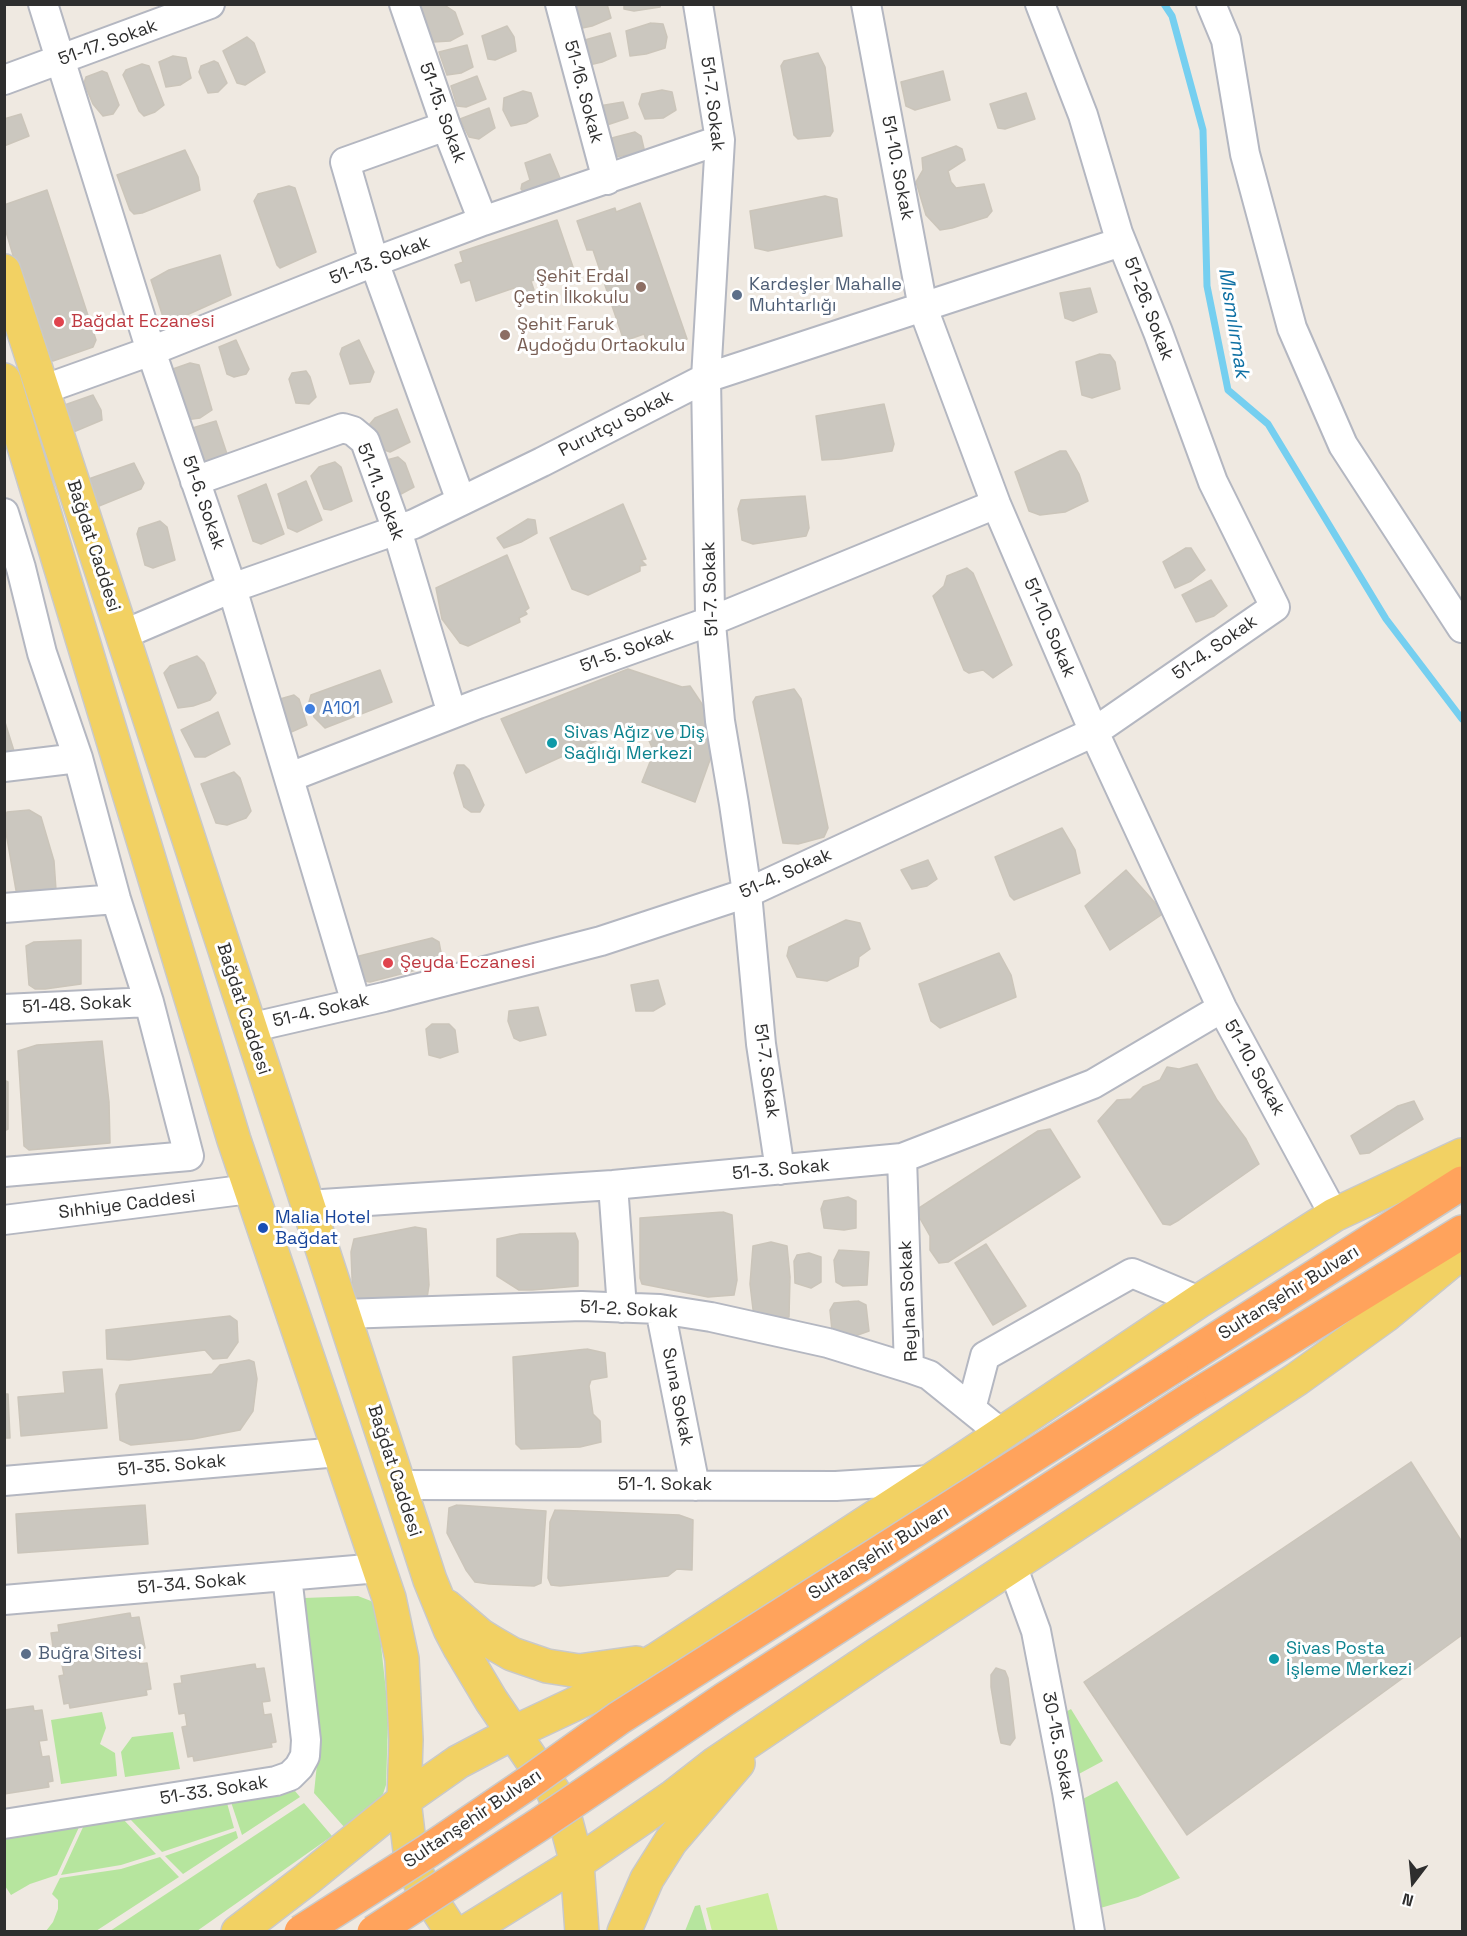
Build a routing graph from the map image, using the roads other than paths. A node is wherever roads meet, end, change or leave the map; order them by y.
1 (43, 4) edge
2 (210, 4) edge
3 (404, 4) edge
4 (560, 4) edge
5 (698, 4) edge
6 (866, 4) edge
7 (1040, 4) edge
8 (1211, 4) edge
9 (60, 60) junction
10 (4, 80) edge
11 (446, 126) junction
12 (720, 140) junction
13 (607, 180) junction
14 (483, 221) junction
15 (1121, 242) junction
16 (374, 262) junction
17 (4, 271) edge
18 (923, 308) junction
19 (151, 351) junction
20 (706, 378) junction
21 (4, 380) edge
22 (42, 390) junction
23 (195, 482) junction
24 (461, 501) junction
25 (996, 504) junction
26 (4, 513) edge
27 (397, 530) junction
28 (13, 569) edge
29 (232, 588) junction
30 (1275, 607) joint
31 (711, 621) junction
32 (1462, 628) edge
33 (122, 636) junction
34 (452, 714) junction
35 (1094, 732) junction
36 (78, 758) junction
37 (4, 767) edge
38 (290, 777) junction
39 (747, 893) junction
40 (116, 899) junction
41 (4, 908) edge
42 (149, 1002) junction
43 (357, 1003) junction
44 (1222, 1008) junction
45 (4, 1009) edge
46 (249, 1028) junction
47 (1462, 1155) edge
48 (902, 1158) junction
49 (780, 1170) junction
50 (4, 1172) edge
51 (1462, 1183) edge
52 (613, 1185) junction
53 (250, 1189) junction
54 (307, 1204) junction
55 (1335, 1215) junction
56 (4, 1220) edge
57 (1462, 1232) edge
58 (1462, 1252) edge
59 (1199, 1301) junction
60 (622, 1308) junction
61 (660, 1309) junction
62 (343, 1314) junction
63 (909, 1368) junction
64 (971, 1409) junction
65 (1002, 1434) junction
66 (339, 1452) junction
67 (4, 1480) edge
68 (932, 1480) junction
69 (399, 1485) junction
70 (695, 1485) junction
71 (1011, 1565) junction
72 (379, 1568) junction
73 (287, 1576) junction
74 (436, 1597) junction
75 (4, 1600) edge
76 (656, 1660) junction
77 (767, 1728) junction
78 (513, 1733) junction
79 (404, 1800) junction
80 (4, 1824) edge
81 (577, 1863) junction
82 (238, 1932) edge
83 (301, 1932) edge
84 (375, 1932) edge
85 (452, 1932) edge
86 (466, 1932) edge
87 (582, 1932) edge
88 (624, 1932) edge
89 (1090, 1932) edge

1 - 9 street, 51-6. Sokak
2 - 9 street, 51-17. Sokak
3 - 11 street, 51-15. Sokak
4 - 13 street, 51-16. Sokak
5 - 12 street, 51-7. Sokak
6 - 18 street, 51-10. Sokak
7 - 15 street, 51-26. Sokak
8 - 32 street
9 - 10 street, 51-17. Sokak
9 - 19 street, 51-6. Sokak
11 - 14 street, 51-15. Sokak
11 - 16 street
12 - 13 street, 51-13. Sokak
12 - 20 street, 51-7. Sokak
13 - 14 street, 51-13. Sokak
14 - 16 street, 51-13. Sokak
15 - 18 street, Purutçu Sokak
15 - 30 street, 51-26. Sokak
16 - 19 street, 51-13. Sokak
16 - 24 street
17 - 22 main road, Bağdat Caddesi
18 - 20 street, Purutçu Sokak
18 - 25 street, 51-10. Sokak
19 - 22 street, 51-13. Sokak
19 - 23 street, 51-6. Sokak
20 - 24 street, Purutçu Sokak
20 - 31 street, 51-7. Sokak
21 - 53 main road, Bağdat Caddesi
22 - 33 main road, Bağdat Caddesi
23 - 27 street, 51-11. Sokak
23 - 29 street, 51-6. Sokak
24 - 27 street, Purutçu Sokak
25 - 31 street, 51-5. Sokak
25 - 35 street, 51-10. Sokak
26 - 28 street
27 - 29 street, Purutçu Sokak
27 - 34 street, 51-11. Sokak
28 - 36 street
29 - 33 street, Purutçu Sokak
29 - 38 street, 51-6. Sokak
30 - 35 street, 51-4. Sokak
31 - 34 street, 51-5. Sokak
31 - 39 street, 51-7. Sokak
33 - 46 main road, Bağdat Caddesi
34 - 38 street, 51-5. Sokak
35 - 39 street, 51-4. Sokak
35 - 44 street, 51-10. Sokak
36 - 37 street
36 - 40 street
38 - 43 street, 51-6. Sokak
39 - 43 street, 51-4. Sokak
39 - 49 street, 51-7. Sokak
40 - 41 street
40 - 42 street
42 - 45 street, 51-48. Sokak
42 - 50 street
43 - 46 street, 51-4. Sokak
44 - 48 street, 51-3. Sokak
44 - 55 street, 51-10. Sokak
46 - 54 main road, Bağdat Caddesi
47 - 55 main road
48 - 49 street, 51-3. Sokak
48 - 63 street, Reyhan Sokak
49 - 52 street, 51-3. Sokak
51 - 83 highway, Sultanşehir Bulvarı, bridge
52 - 54 street, 51-3. Sokak
52 - 60 street
53 - 56 street, Sıhhiye Caddesi
53 - 66 main road, Bağdat Caddesi
54 - 62 main road, Bağdat Caddesi
55 - 59 main road
57 - 84 highway, Sultanşehir Bulvarı, bridge
58 - 71 main road
59 - 64 street
59 - 65 main road
60 - 61 street, 51-2. Sokak
60 - 62 street, 51-2. Sokak
61 - 63 street, 51-2. Sokak
61 - 70 street, Suna Sokak
62 - 69 main road, Bağdat Caddesi
63 - 64 street, Reyhan Sokak
64 - 65 street, Reyhan Sokak
65 - 68 main road
66 - 67 street, 51-35. Sokak
66 - 72 main road, Bağdat Caddesi
68 - 70 street, 51-1. Sokak
68 - 76 main road
69 - 70 street, 51-1. Sokak
69 - 74 main road, Bağdat Caddesi
71 - 77 main road
71 - 89 street, 30-15. Sokak
72 - 73 street, 51-34. Sokak
72 - 79 main road, Bağdat Caddesi
73 - 75 street, 51-34. Sokak
73 - 80 street, 51-33. Sokak
74 - 76 main road
74 - 78 main road, Bağdat Caddesi
76 - 78 main road
77 - 81 main road
77 - 88 main road
78 - 79 main road
78 - 81 main road, Bağdat Caddesi
79 - 82 main road
79 - 85 main road, Bağdat Caddesi
81 - 86 main road
81 - 87 main road, Bağdat Caddesi

